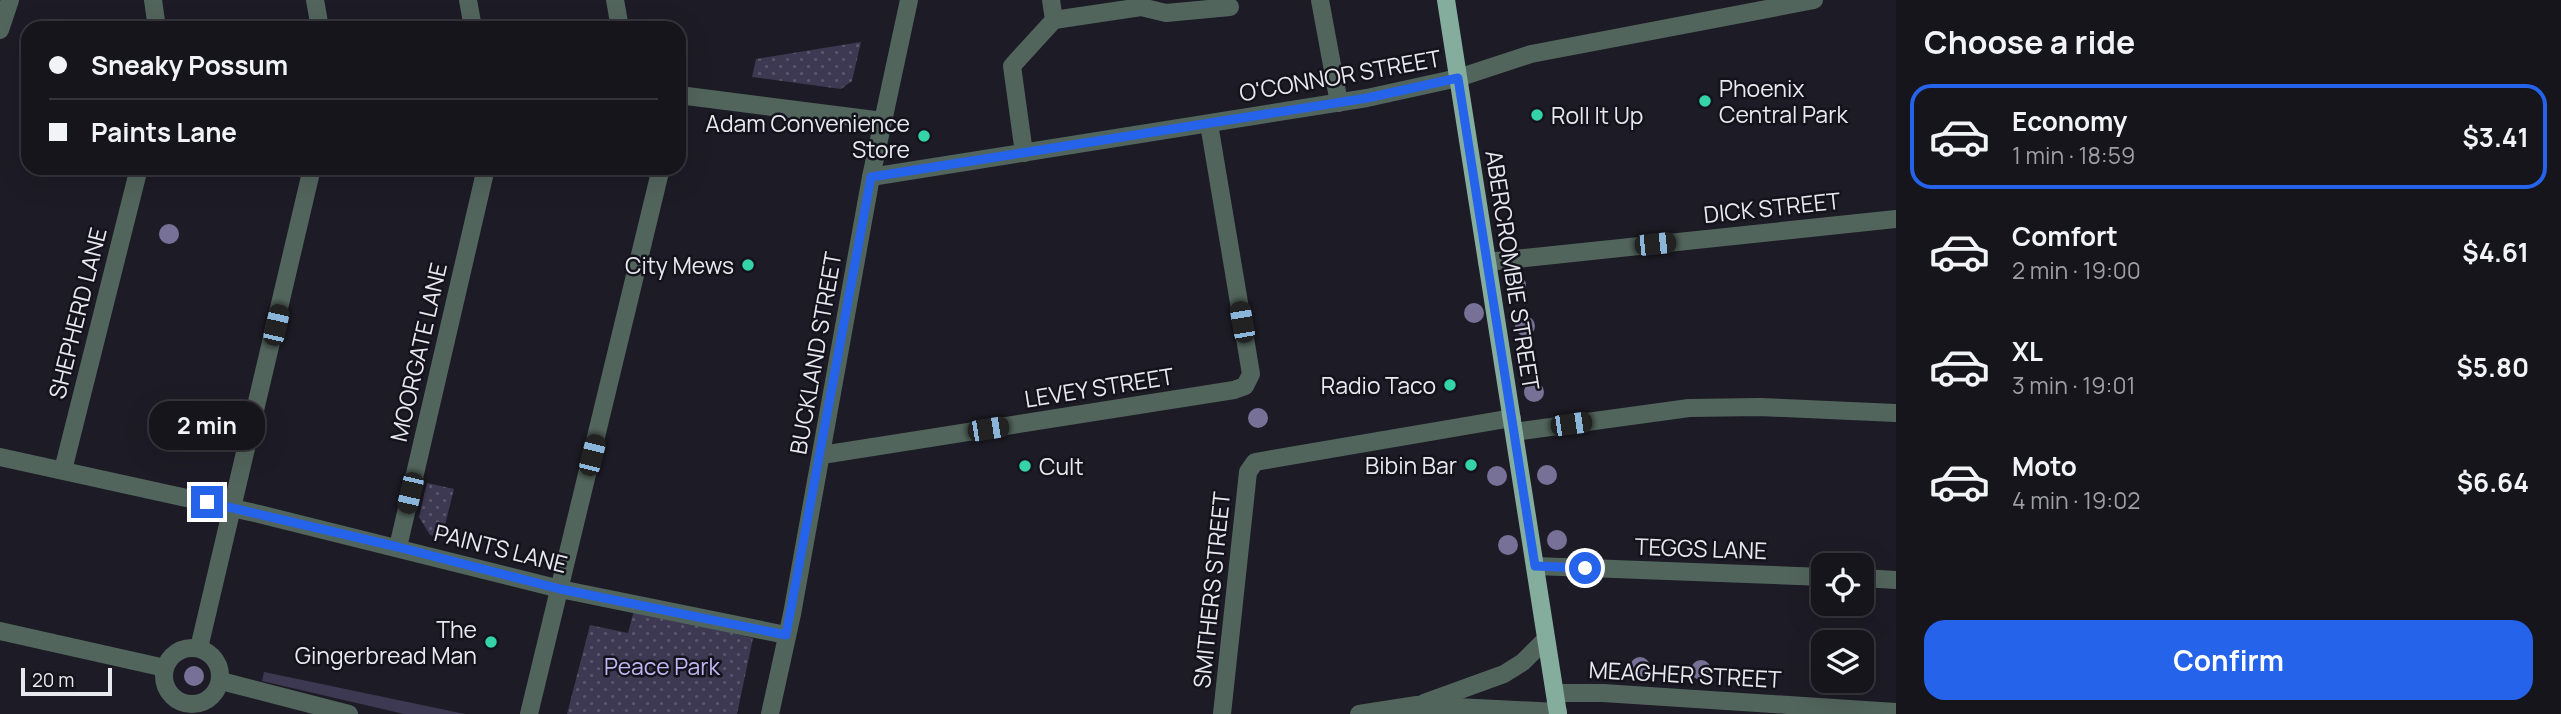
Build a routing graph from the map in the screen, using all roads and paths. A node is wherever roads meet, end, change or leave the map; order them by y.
1 (10, 0) edge
2 (153, 0) edge
3 (315, 0) edge
4 (468, 0) edge
5 (615, 0) edge
6 (909, 0) edge
7 (1051, 0) edge
8 (1320, 0) edge
9 (1446, 0) edge
10 (1814, 0) edge
11 (1766, 4) edge
12 (1230, 7) dead end
13 (1054, 20) junction
14 (157, 21) edge
15 (319, 21) edge
16 (472, 21) edge
17 (619, 21) edge
18 (0, 30) edge
19 (1458, 78) junction
20 (686, 96) edge
21 (1339, 103) junction
22 (883, 121) junction
23 (1209, 124) junction
24 (1024, 153) junction
25 (137, 175) edge
26 (310, 175) edge
27 (484, 175) edge
28 (659, 175) edge
29 (871, 177) junction
30 (1896, 219) edge
31 (1487, 262) junction
32 (1896, 413) edge
33 (1513, 425) junction
34 (821, 455) junction
35 (0, 457) edge
36 (63, 470) junction
37 (234, 508) junction
38 (398, 547) junction
39 (1535, 566) junction
40 (1811, 577) edge
41 (1874, 579) edge
42 (1896, 580) edge
43 (560, 589) junction
44 (0, 631) edge
45 (786, 635) junction
46 (1546, 639) junction
47 (199, 649) junction
48 (165, 668) junction
49 (221, 681) junction
50 (1555, 693) junction
51 (1417, 705) junction
52 (1720, 707) edge
53 (184, 709) edge
54 (1896, 712) edge
55 (1558, 713) edge
56 (349, 714) edge
57 (529, 714) edge
58 (770, 714) edge
59 (1222, 714) edge
60 (1359, 714) edge

1 - 18 street
2 - 14 street
3 - 15 street
4 - 16 street
5 - 17 street
6 - 22 street, BUCKLAND STREET
7 - 13 street
8 - 21 street
9 - 19 main road, ABERCROMBIE STREET
10 - 11 street, O'CONNOR STREET
11 - 19 street, O'CONNOR STREET
12 - 13 street
13 - 24 street
19 - 21 street, O'CONNOR STREET
19 - 31 main road, ABERCROMBIE STREET
20 - 22 street
21 - 23 street, O'CONNOR STREET
22 - 29 street, BUCKLAND STREET
23 - 24 street, O'CONNOR STREET
23 - 34 street, LEVEY STREET
24 - 29 street, O'CONNOR STREET
25 - 36 street, SHEPHERD LANE
26 - 37 street
27 - 38 street, MOORGATE LANE
28 - 43 street
29 - 34 street, BUCKLAND STREET
30 - 31 street, DICK STREET
31 - 33 main road, ABERCROMBIE STREET
32 - 33 street
33 - 39 main road, ABERCROMBIE STREET
33 - 59 street, SMITHERS STREET
34 - 45 street, BUCKLAND STREET
35 - 36 street, PAINTS LANE
36 - 37 street, PAINTS LANE
37 - 38 street, PAINTS LANE
37 - 47 street
38 - 43 street, PAINTS LANE
39 - 40 street, TEGGS LANE
39 - 46 main road, ABERCROMBIE STREET
41 - 42 street
43 - 45 street, PAINTS LANE
43 - 57 street
44 - 48 street
45 - 58 street, BUCKLAND STREET
46 - 50 main road, ABERCROMBIE STREET
46 - 51 street
47 - 48 street
47 - 49 street
48 - 53 street
49 - 53 street
49 - 56 street
50 - 52 street, MEAGHER STREET
50 - 55 main road, ABERCROMBIE STREET
51 - 55 street
51 - 60 street
52 - 54 street, MEAGHER STREET

